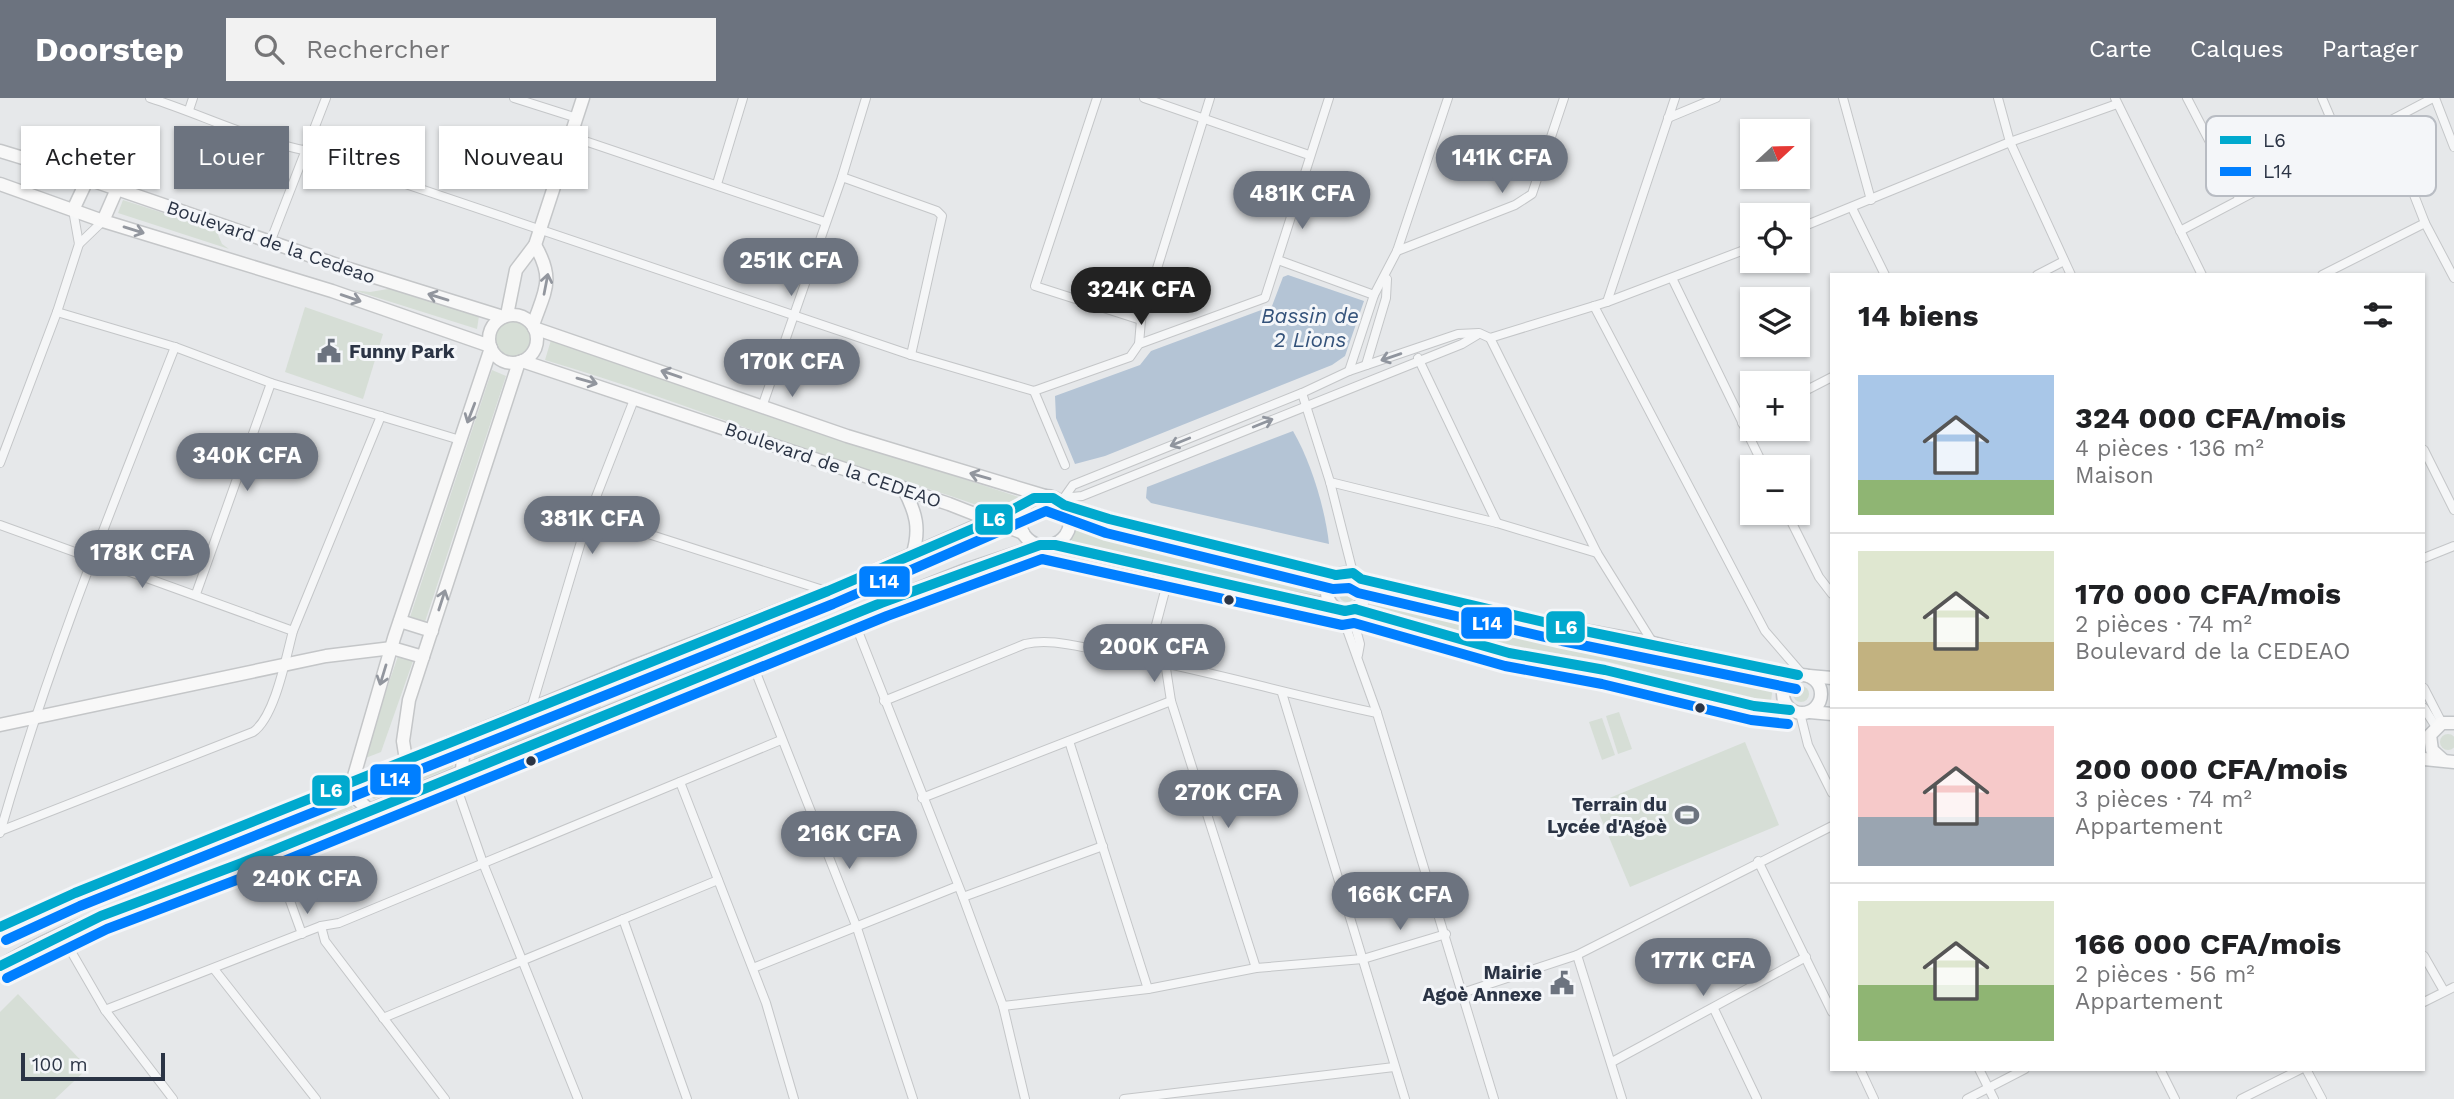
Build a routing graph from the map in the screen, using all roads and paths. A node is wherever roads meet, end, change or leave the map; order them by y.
1 (150, 98) edge
2 (193, 98) edge
3 (326, 98) edge
4 (514, 98) edge
5 (583, 98) edge
6 (743, 98) edge
7 (866, 98) edge
8 (1097, 98) edge
9 (1144, 98) edge
10 (1210, 98) edge
11 (1329, 98) edge
12 (1448, 98) edge
13 (1564, 98) edge
14 (1675, 98) edge
15 (1716, 98) edge
16 (1843, 98) edge
17 (1998, 98) edge
18 (2187, 98) edge
19 (2322, 98) edge
20 (2434, 98) edge
21 (2116, 101) edge
22 (189, 110) junction
23 (2330, 116) edge
24 (2399, 116) edge
25 (577, 118) junction
26 (1668, 118) junction
27 (1204, 119) junction
28 (316, 126) edge
29 (575, 126) edge
30 (2206, 135) edge
31 (588, 142) edge
32 (2010, 142) junction
33 (2454, 147) edge
34 (303, 150) edge
35 (0, 151) edge
36 (1309, 155) junction
37 (21, 157) edge
38 (303, 163) edge
39 (842, 177) junction
40 (0, 184) edge
41 (717, 184) junction
42 (83, 189) edge
43 (117, 189) joint
44 (420, 189) edge
45 (555, 189) edge
46 (2243, 196) edge
47 (2414, 196) edge
48 (2239, 198) joint
49 (1871, 200) junction
50 (1852, 208) junction
51 (73, 210) junction
52 (103, 221) junction
53 (825, 222) junction
54 (2425, 223) junction
55 (1810, 224) edge
56 (540, 230) junction
57 (2180, 231) junction
58 (271, 240) junction
59 (79, 243) junction
60 (535, 245) junction
61 (1397, 251) junction
62 (1740, 252) edge
63 (1278, 260) junction
64 (2064, 261) junction
65 (2334, 272) edge
66 (1884, 273) edge
67 (2041, 273) edge
68 (2070, 273) edge
69 (2202, 273) edge
70 (1387, 276) junction
71 (1672, 278) junction
72 (2454, 278) edge
73 (1374, 295) junction
74 (1607, 302) junction
75 (1594, 306) junction
76 (57, 312) junction
77 (793, 313) junction
78 (505, 316) junction
79 (1141, 320) junction
80 (534, 327) junction
81 (1479, 333) junction
82 (1490, 338) junction
83 (1139, 344) junction
84 (175, 347) junction
85 (491, 347) junction
86 (1414, 349) junction
87 (911, 355) junction
88 (1419, 360) junction
89 (520, 361) junction
90 (1366, 365) junction
91 (1349, 371) junction
92 (1830, 378) edge
93 (271, 383) junction
94 (1810, 388) edge
95 (1034, 391) junction
96 (1302, 393) junction
97 (635, 397) junction
98 (1307, 406) junction
99 (762, 407) junction
100 (381, 416) junction
101 (1740, 419) edge
102 (460, 440) junction
103 (2425, 452) edge
104 (0, 463) edge
105 (1065, 465) dead end
106 (1330, 482) junction
107 (903, 488) junction
108 (1045, 496) junction
109 (1062, 502) junction
110 (1026, 504) junction
111 (2454, 510) edge
112 (589, 515) junction
113 (991, 521) junction
114 (1497, 523) junction
115 (0, 525) edge
116 (1793, 525) edge
117 (1023, 533) junction
118 (1040, 545) junction
119 (1055, 545) junction
120 (2454, 546) edge
121 (1597, 552) junction
122 (912, 556) junction
123 (93, 557) junction
124 (2425, 558) edge
125 (1170, 572) junction
126 (1336, 575) junction
127 (1357, 576) junction
128 (828, 591) junction
129 (1830, 591) edge
130 (196, 594) junction
131 (1345, 609) junction
132 (852, 616) junction
133 (400, 621) junction
134 (293, 631) junction
135 (432, 631) junction
136 (1653, 643) junction
137 (392, 648) junction
138 (749, 656) junction
139 (423, 657) junction
140 (1147, 659) junction
141 (1165, 662) junction
142 (284, 665) junction
143 (1803, 675) junction
144 (1830, 678) edge
145 (2425, 690) edge
146 (1282, 693) junction
147 (884, 701) junction
148 (1171, 701) junction
149 (531, 709) junction
150 (2425, 709) edge
151 (1800, 711) junction
152 (1377, 713) junction
153 (1830, 714) edge
154 (36, 718) junction
155 (0, 725) edge
156 (2439, 725) edge
157 (781, 740) junction
158 (1069, 741) junction
159 (450, 742) junction
160 (2425, 759) edge
161 (406, 760) junction
162 (2450, 763) edge
163 (458, 775) junction
164 (680, 782) junction
165 (352, 783) junction
166 (1830, 789) edge
167 (922, 798) junction
168 (369, 810) junction
169 (1830, 827) edge
170 (0, 832) edge
171 (1102, 846) junction
172 (272, 851) junction
173 (1758, 861) junction
174 (483, 863) junction
175 (718, 880) junction
176 (958, 886) junction
177 (963, 897) junction
178 (623, 919) junction
179 (2, 923) edge
180 (321, 926) junction
181 (857, 928) junction
182 (61, 934) junction
183 (302, 934) junction
184 (1446, 934) junction
185 (1577, 955) junction
186 (1806, 957) junction
187 (2425, 958) edge
188 (524, 959) junction
189 (1363, 959) junction
190 (0, 966) edge
191 (753, 968) junction
192 (1256, 968) junction
193 (214, 969) junction
194 (2454, 987) edge
195 (1148, 989) junction
196 (2444, 991) junction
197 (1462, 993) junction
198 (2425, 1001) edge
199 (1003, 1006) junction
200 (1830, 1008) edge
201 (1714, 1009) junction
202 (105, 1010) junction
203 (383, 1018) junction
204 (1612, 1062) junction
205 (1394, 1067) junction
206 (1861, 1071) edge
207 (1980, 1071) edge
208 (2021, 1071) edge
209 (2161, 1071) edge
210 (2297, 1071) edge
211 (2307, 1071) edge
212 (1989, 1089) junction
213 (1177, 1096) edge
214 (173, 1099) edge
215 (316, 1099) edge
216 (445, 1099) edge
217 (578, 1099) edge
218 (687, 1099) edge
219 (794, 1099) edge
220 (913, 1099) edge
221 (1025, 1099) edge
222 (1124, 1099) edge
223 (1405, 1099) edge
224 (1494, 1099) edge
225 (1622, 1099) edge
226 (1756, 1099) edge
227 (1874, 1099) edge
228 (1967, 1099) edge
229 (1994, 1099) edge
230 (2175, 1099) edge
231 (2241, 1099) edge
232 (2322, 1099) edge

1 - 22 street
2 - 22 street
3 - 28 street
4 - 25 street
5 - 25 main road
6 - 41 street
7 - 39 street
8 - 79 street
9 - 27 street
10 - 27 street
11 - 36 street
12 - 61 street
13 - 61 street
14 - 26 street
15 - 26 street
16 - 49 street
17 - 32 street
18 - 30 street
19 - 23 street
20 - 24 street
20 - 33 street
21 - 32 street
21 - 57 street
22 - 34 street
25 - 29 main road
26 - 74 street
27 - 36 street
27 - 79 street
31 - 41 street
32 - 49 street
32 - 64 street
35 - 37 main road, Boulevard de la Cedeao
36 - 63 street
38 - 58 street
39 - 53 street
39 - 87 street
40 - 51 main road, Boulevard de la Cedeao
41 - 53 street
42 - 51 main road
43 - 52 main road
43 - 58 main road, Boulevard de la Cedeao
44 - 56 street
45 - 56 main road
46 - 48 street
47 - 54 street
48 - 57 street
49 - 50 street
50 - 55 street
50 - 66 street
51 - 52 main road, Boulevard de la Cedeao
51 - 59 street
52 - 59 street
52 -> 85 main road, Boulevard de la Cedeao
53 - 77 street
54 - 65 street
54 - 72 street
56 - 60 main road
56 - 77 street
57 - 69 street
78 -> 58 main road, Boulevard de la Cedeao
59 - 76 street
60 - 78 main road
80 -> 60 main road
61 - 70 street
62 - 71 street
63 - 73 street
63 - 83 street
64 - 67 street
64 - 68 street
70 - 73 street
70 - 90 street
71 - 74 street
71 - 101 street
73 - 91 street
74 - 75 street
75 - 82 street
75 - 143 street
76 - 84 street
76 - 104 street
77 - 87 street
77 - 99 street
78 - 80 main road
78 - 85 main road
79 - 83 street
80 - 89 main road
99 -> 80 main road, Boulevard de la CEDEAO
81 - 82 street
81 - 86 street
81 - 88 street
82 - 121 street
83 - 95 street
84 - 93 street
84 - 123 street
85 - 89 main road
85 -> 102 main road
86 - 88 street
86 -> 90 street
87 - 95 street
88 - 98 street
88 - 114 street
89 -> 97 main road, Boulevard de la CEDEAO
135 -> 89 main road
90 - 91 street
91 - 96 street
92 - 94 street
93 - 100 street
93 - 130 street
95 - 105 street
96 - 98 street
96 -> 109 street
97 - 107 main road, Boulevard de la CEDEAO
97 - 112 street
98 - 106 street
109 -> 98 street
108 -> 99 main road, Boulevard de la CEDEAO
100 - 102 street
100 - 134 street
102 - 133 main road
103 - 111 street
106 - 114 street
106 - 127 street
107 - 113 main road, Boulevard de la CEDEAO
107 - 122 main road
108 - 109 main road
108 - 110 main road
109 - 119 main road
109 - 126 main road
110 - 113 main road
110 - 117 main road
112 - 128 street
112 - 149 street
113 - 117 main road, Boulevard de la CEDEAO
113 - 122 main road
114 - 121 street
115 - 123 street
116 - 129 street
117 - 118 main road
118 - 119 main road
118 - 132 main road
119 - 125 main road
120 - 124 street
121 - 136 street
122 - 128 main road
123 - 130 street
123 - 154 street
125 - 131 main road
125 - 140 street
126 - 127 main road
126 - 131 main road
127 - 131 main road
127 - 136 main road
128 - 149 main road
130 - 134 street
131 - 151 main road
131 - 152 street
132 - 138 main road
132 - 147 street
133 - 135 main road
133 - 137 main road
134 - 142 street
135 - 139 main road
136 - 143 main road
137 - 139 main road
137 - 142 main road
137 -> 165 main road
138 - 157 street
138 - 163 main road
139 - 161 main road
140 - 141 street
140 - 147 street
141 - 146 street
141 - 148 street
142 - 154 main road
142 - 170 street
143 - 144 main road
143 - 151 main road
143 - 151 main road
145 - 156 street
146 - 152 street
146 - 189 street
147 - 167 street
148 - 158 street
148 - 192 street
149 - 159 main road
150 - 156 street
151 - 153 main road
151 - 166 street
152 - 184 street
154 - 155 main road
154 - 170 street
156 - 162 main road
157 - 164 street
157 - 181 street
158 - 167 street
158 - 171 street
159 - 161 main road
159 - 163 main road
160 - 162 main road
161 - 165 main road
163 - 168 main road
163 - 174 street
164 - 174 street
164 - 175 street
165 - 168 main road
165 - 179 main road
167 - 176 street
168 - 172 main road
169 - 173 street
171 - 177 street
171 - 195 street
172 - 182 main road
172 - 183 street
173 - 185 street
173 - 186 street
174 - 180 street
174 - 188 street
175 - 178 street
175 - 191 street
176 - 177 street
176 - 181 street
177 - 199 street
178 - 188 street
178 - 218 street
180 - 183 street
180 - 203 street
181 - 191 street
181 - 220 street
182 - 190 main road
182 - 202 street
183 - 193 street
184 - 189 street
184 - 197 street
185 - 197 street
185 - 204 street
186 - 200 street
186 - 201 street
187 - 196 street
188 - 203 street
188 - 217 street
189 - 192 street
189 - 205 street
191 - 219 street
192 - 195 street
193 - 202 street
193 - 215 street
194 - 196 street
195 - 199 street
196 - 198 street
197 - 224 street
199 - 221 street
201 - 204 street
201 - 226 street
202 - 214 street
203 - 216 street
204 - 225 street
205 - 213 street
205 - 223 street
206 - 227 street
207 - 212 street
208 - 212 street
209 - 230 street
210 - 231 street
211 - 232 street
212 - 228 street
212 - 229 street
213 - 222 street

